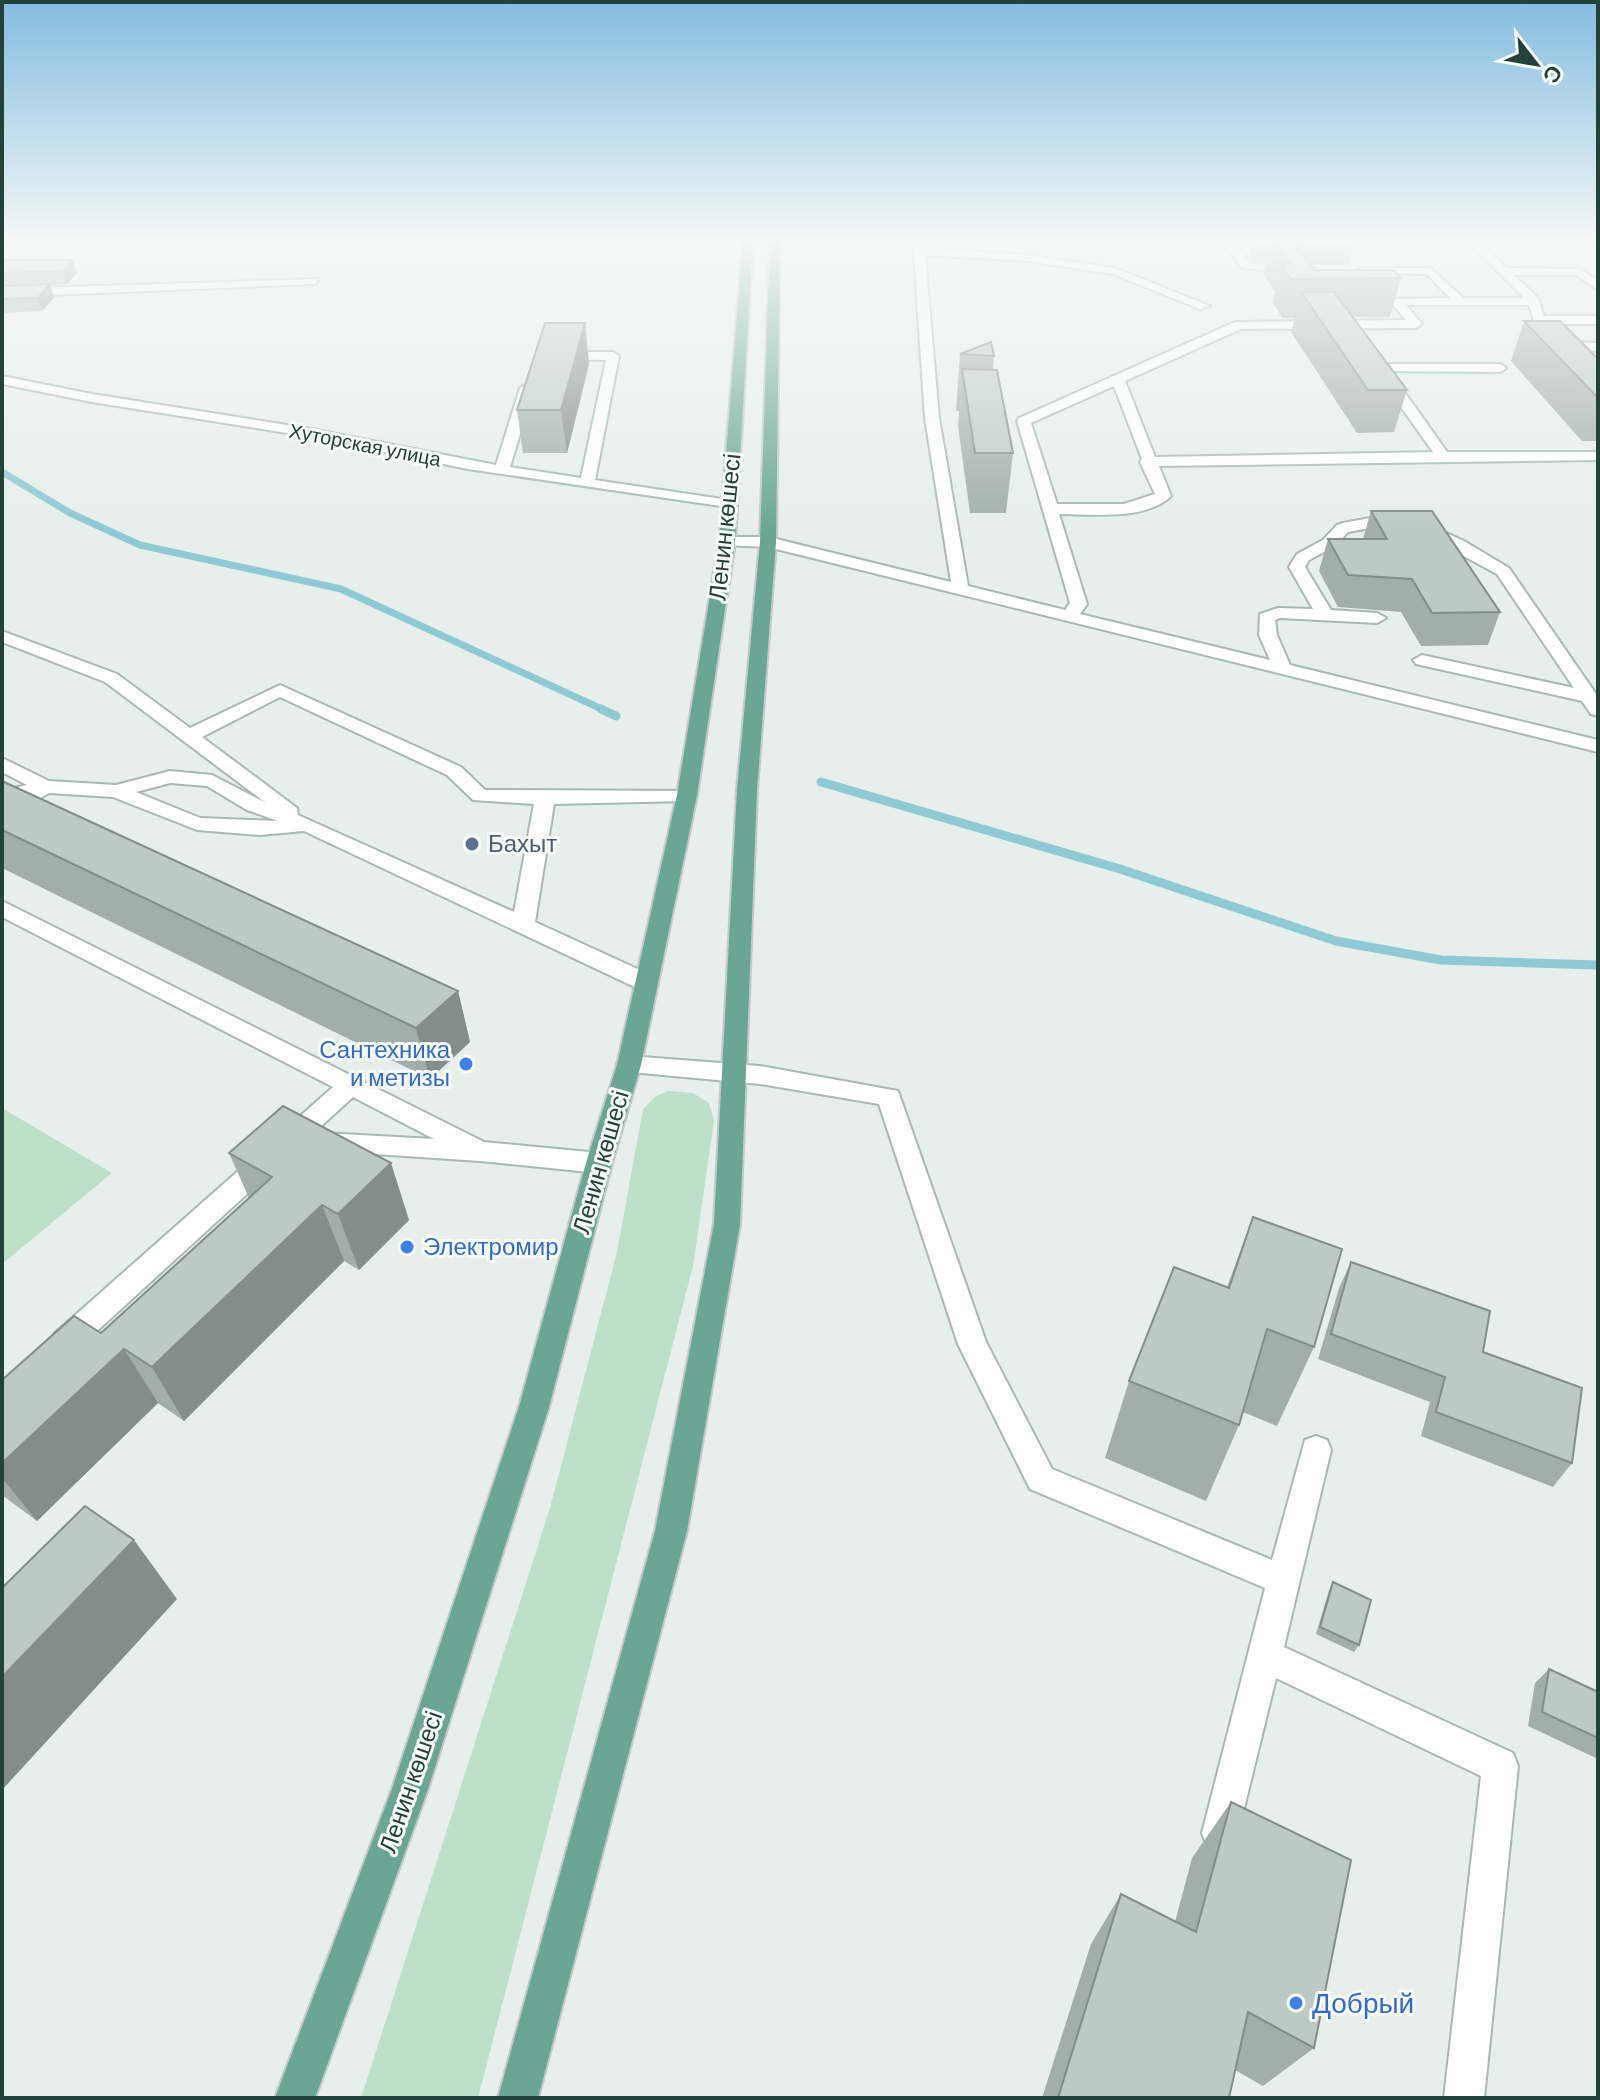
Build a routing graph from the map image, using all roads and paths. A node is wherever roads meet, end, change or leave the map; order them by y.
1 (741, 337) edge
2 (773, 337) edge
3 (930, 337) edge
4 (1213, 337) edge
5 (1555, 337) edge
6 (1563, 346) junction
7 (1598, 347) edge
8 (1500, 368) dead end
9 (2, 380) edge
10 (1118, 380) junction
11 (1598, 385) edge
12 (1443, 456) junction
13 (1598, 456) edge
14 (1147, 462) junction
15 (502, 470) junction
16 (587, 483) junction
17 (729, 505) junction
18 (1049, 509) junction
19 (727, 542) junction
20 (768, 542) junction
21 (960, 589) junction
22 (1325, 615) junction
23 (1068, 617) junction
24 (1377, 618) dead end
25 (2, 636) edge
26 (1422, 660) dead end
27 (1282, 668) junction
28 (1592, 703) edge
29 (190, 736) junction
30 (1598, 746) edge
31 (2, 764) edge
32 (45, 787) junction
33 (116, 791) junction
34 (687, 795) junction
35 (2, 797) edge
36 (545, 798) junction
37 (2, 814) edge
38 (308, 825) junction
39 (2, 908) edge
40 (523, 925) junction
41 (647, 983) junction
42 (629, 1065) junction
43 (734, 1070) junction
44 (351, 1085) junction
45 (288, 1142) junction
46 (480, 1151) junction
47 (599, 1163) junction
48 (48, 1358) edge
49 (1316, 1450) dead end
50 (1283, 1580) junction
51 (1264, 1655) junction
52 (1220, 1833) edge
53 (295, 2098) edge
54 (518, 2098) edge
55 (1464, 2098) edge

1 - 17 main road, Ленин көшесі
2 - 20 main road, Ленин көшесі
3 - 21 street
4 - 10 street
5 - 6 street
6 - 7 street
6 - 11 street
8 - 12 street
9 - 15 street, Хуторская улица
10 - 14 street
10 - 18 street
12 - 13 street
12 - 14 street
14 - 18 street
15 - 16 street, Хуторская улица
15 - 16 street
16 - 17 street, Хуторская улица
17 - 19 main road, Ленин көшесі
18 - 23 street
19 - 20 street
19 - 34 main road, Ленин көшесі
20 - 21 street
20 - 43 main road, Ленин көшесі
21 - 23 street
22 - 24 street
22 - 27 street
22 - 28 street
23 - 27 street
25 - 29 street
26 - 28 street
27 - 30 street
29 - 36 street
29 - 38 street
31 - 32 street
32 - 33 street
32 - 35 street
32 - 37 street
33 - 38 street
33 - 38 street
34 - 36 street
34 - 41 main road, Ленин көшесі
36 - 40 street
38 - 40 street
39 - 44 street
40 - 41 street
41 - 42 main road, Ленин көшесі
42 - 43 street
42 - 47 main road, Ленин көшесі
43 - 50 street
43 - 54 main road, Ленин көшесі
44 - 45 street
44 - 46 street
45 - 46 street
45 - 48 street
46 - 47 street
47 - 53 main road, Ленин көшесі
49 - 50 street
50 - 51 street
51 - 52 street
51 - 55 street

